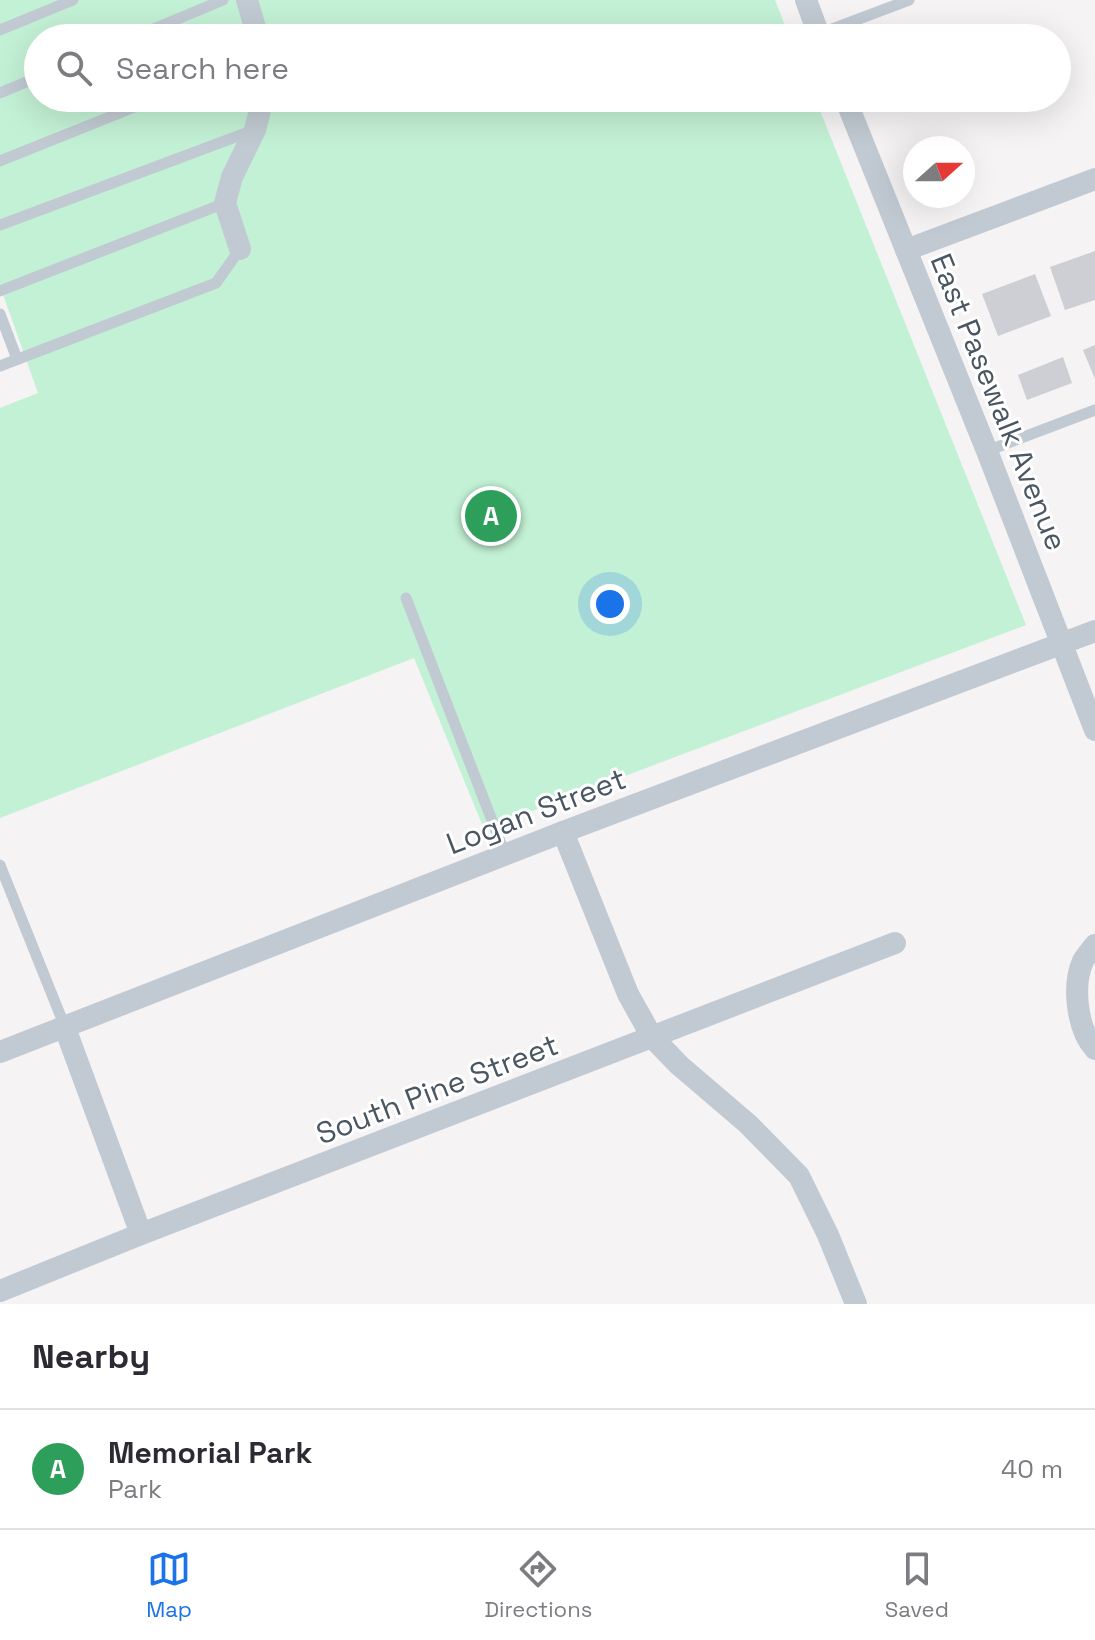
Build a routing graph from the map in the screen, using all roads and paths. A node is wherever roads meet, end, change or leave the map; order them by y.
1 (73, 0) edge
2 (223, 0) edge
3 (247, 0) edge
4 (806, 0) edge
5 (909, 0) edge
6 (166, 24) edge
7 (254, 24) edge
8 (815, 24) edge
9 (850, 24) edge
10 (0, 30) edge
11 (24, 83) edge
12 (0, 93) edge
13 (122, 112) edge
14 (260, 112) edge
15 (851, 112) edge
16 (255, 130) junction
17 (0, 161) edge
18 (1095, 179) edge
19 (225, 203) junction
20 (0, 225) edge
21 (240, 249) joint
22 (906, 250) junction
23 (0, 291) edge
24 (0, 314) edge
25 (17, 359) junction
26 (0, 366) edge
27 (1095, 410) edge
28 (987, 451) junction
29 (406, 598) dead end
30 (1095, 631) edge
31 (1061, 644) junction
32 (1095, 730) edge
33 (563, 832) junction
34 (505, 854) junction
35 (0, 865) edge
36 (895, 943) dead end
37 (1095, 945) edge
38 (65, 1028) junction
39 (652, 1037) junction
40 (1095, 1049) edge
41 (0, 1052) edge
42 (141, 1234) junction
43 (0, 1291) edge
44 (856, 1304) edge

1 - 10 lane
2 - 6 lane
3 - 7 street
4 - 8 street
5 - 9 lane
11 - 12 lane
13 - 17 lane
14 - 16 street
15 - 22 street, East Pasewalk Avenue
16 - 19 street
16 - 20 lane
18 - 22 street
19 - 21 street
19 - 23 lane
21 - 25 lane
22 - 28 street, East Pasewalk Avenue
24 - 25 lane
25 - 26 lane
27 - 28 lane
28 - 31 street, East Pasewalk Avenue
29 - 34 lane
30 - 31 street, Logan Street
31 - 32 street, East Pasewalk Avenue
31 - 33 street, Logan Street
33 - 34 street, Logan Street
33 - 39 street
34 - 38 street, Logan Street
35 - 38 lane
36 - 39 street, South Pine Street
37 - 40 street
38 - 41 street, Logan Street
38 - 42 street
39 - 42 street, South Pine Street
39 - 44 street
42 - 43 street, South Pine Street

